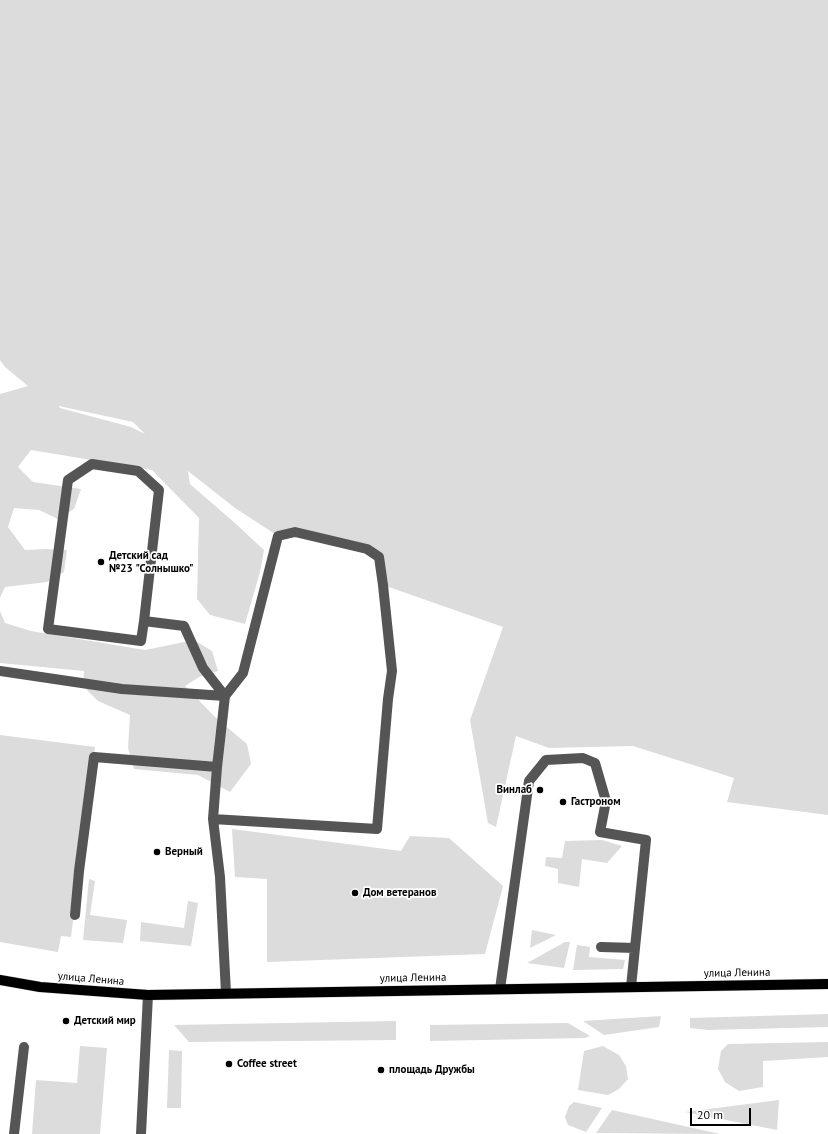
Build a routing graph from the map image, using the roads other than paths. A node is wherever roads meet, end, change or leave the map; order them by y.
1 (144, 622) junction
2 (0, 671) edge
3 (225, 696) junction
4 (217, 767) junction
5 (213, 819) junction
6 (75, 915) dead end
7 (601, 947) dead end
8 (635, 948) junction
9 (0, 980) edge
10 (828, 984) edge
11 (631, 987) junction
12 (500, 989) junction
13 (226, 993) junction
14 (148, 995) junction
15 (24, 1047) dead end
16 (14, 1134) edge
17 (141, 1134) edge

1 - 1 street
1 - 3 street
2 - 3 street
3 - 4 street
3 - 5 street
4 - 5 street
4 - 6 street
5 - 13 street
7 - 8 street
8 - 11 street
8 - 12 street
9 - 14 main road, улица Ленина
10 - 11 main road, улица Ленина
11 - 12 main road, улица Ленина
12 - 13 main road, улица Ленина
13 - 14 main road, улица Ленина
14 - 17 street
15 - 16 street

